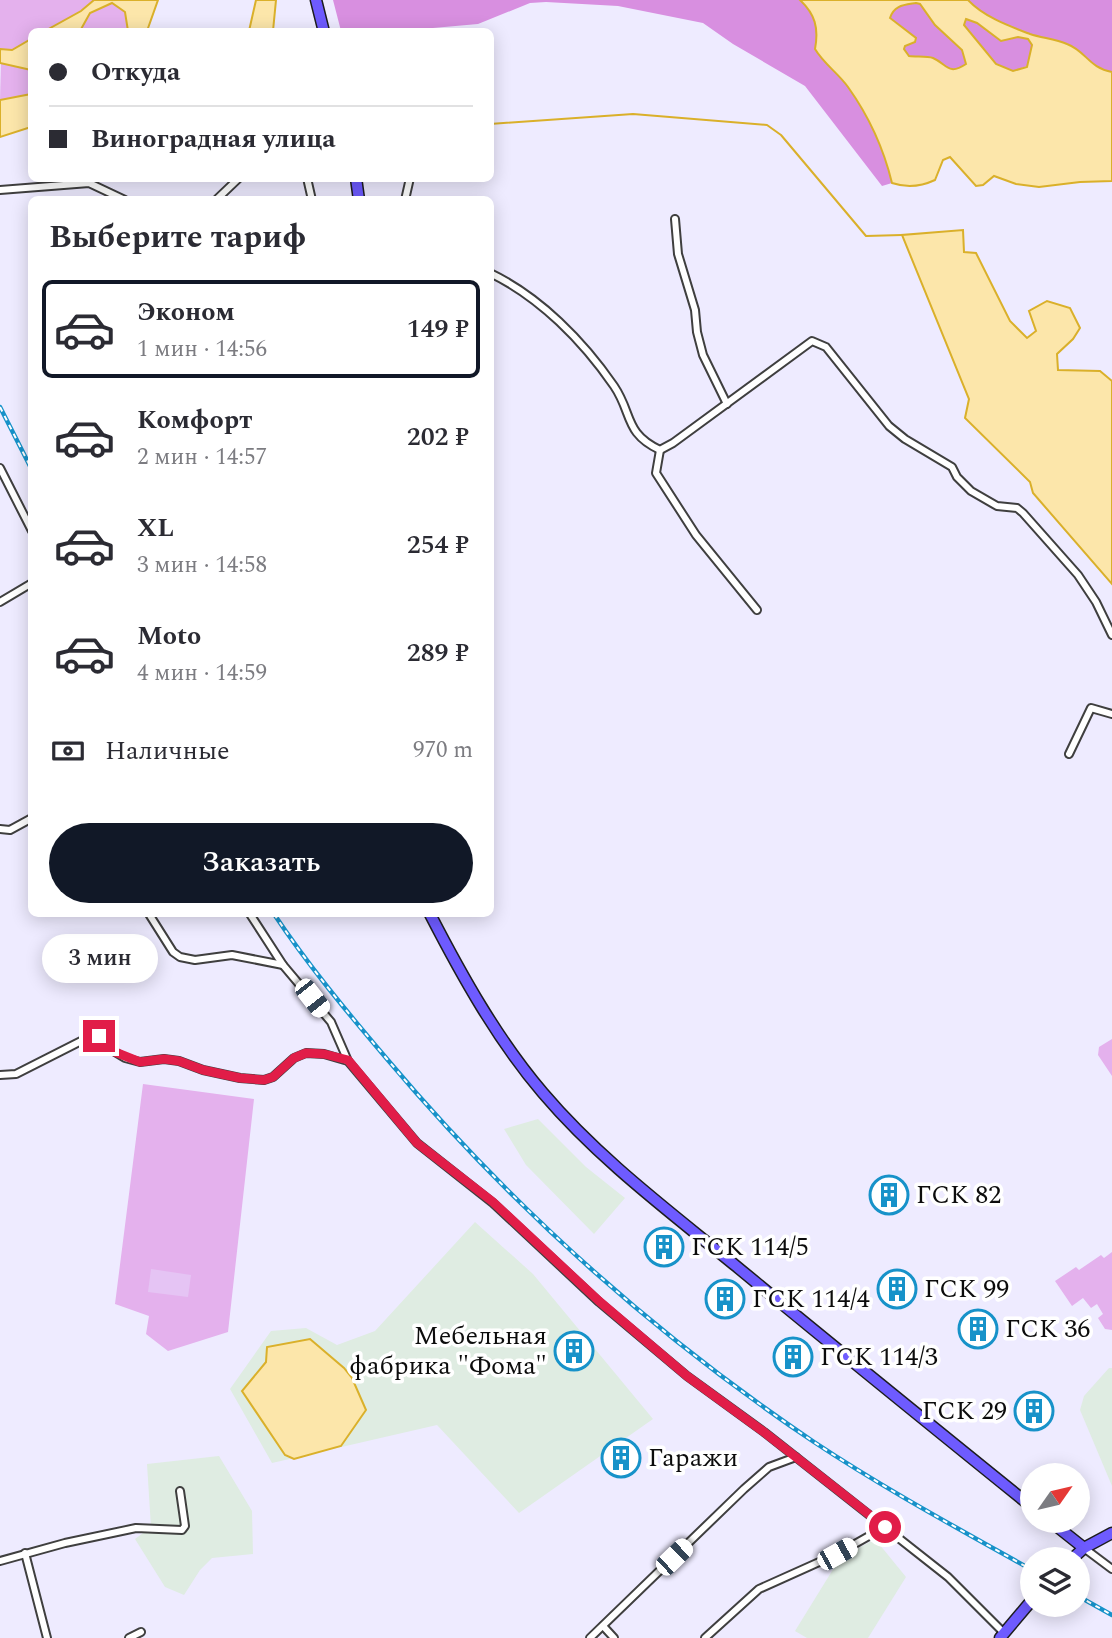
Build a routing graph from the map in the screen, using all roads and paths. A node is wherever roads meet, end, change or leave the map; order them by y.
1 (316, 0) edge
2 (323, 28) edge
3 (235, 182) edge
4 (0, 190) edge
5 (117, 196) edge
6 (219, 196) edge
7 (675, 219) dead end
8 (494, 275) edge
9 (727, 404) junction
10 (660, 450) junction
11 (0, 468) edge
12 (28, 523) edge
13 (28, 585) edge
14 (0, 602) edge
15 (757, 610) dead end
16 (1112, 635) edge
17 (1112, 715) edge
18 (1069, 754) dead end
19 (28, 820) edge
20 (0, 830) edge
21 (151, 917) edge
22 (252, 917) edge
23 (432, 917) edge
24 (283, 965) junction
25 (348, 1060) junction
26 (0, 1075) edge
27 (796, 1457) junction
28 (180, 1491) dead end
29 (1020, 1497) edge
30 (885, 1527) junction
31 (1065, 1533) edge
32 (1112, 1533) edge
33 (1083, 1547) edge
34 (1086, 1547) edge
35 (1090, 1552) edge
36 (25, 1553) junction
37 (0, 1560) edge
38 (1112, 1569) edge
39 (1020, 1614) edge
40 (603, 1626) junction
41 (141, 1632) dead end
42 (1002, 1635) edge
43 (47, 1638) edge
44 (129, 1638) edge
45 (590, 1638) edge
46 (614, 1638) edge
47 (705, 1638) edge

1 - 2 main road
3 - 6 street
4 - 5 street
7 - 9 street
8 - 10 street
9 - 10 street
9 - 16 street
10 - 15 street
11 - 12 street
13 - 14 street
17 - 18 street
19 - 20 street
21 - 24 street
22 - 24 street
23 - 29 main road
24 - 25 street
25 - 26 street
25 - 27 street
27 - 30 street
27 - 40 street
28 - 36 street
30 - 42 street
30 - 47 street
31 - 33 main road
32 - 34 main road
35 - 38 street
36 - 37 street
36 - 43 street
39 - 42 main road
40 - 45 street
40 - 46 street
41 - 44 street

